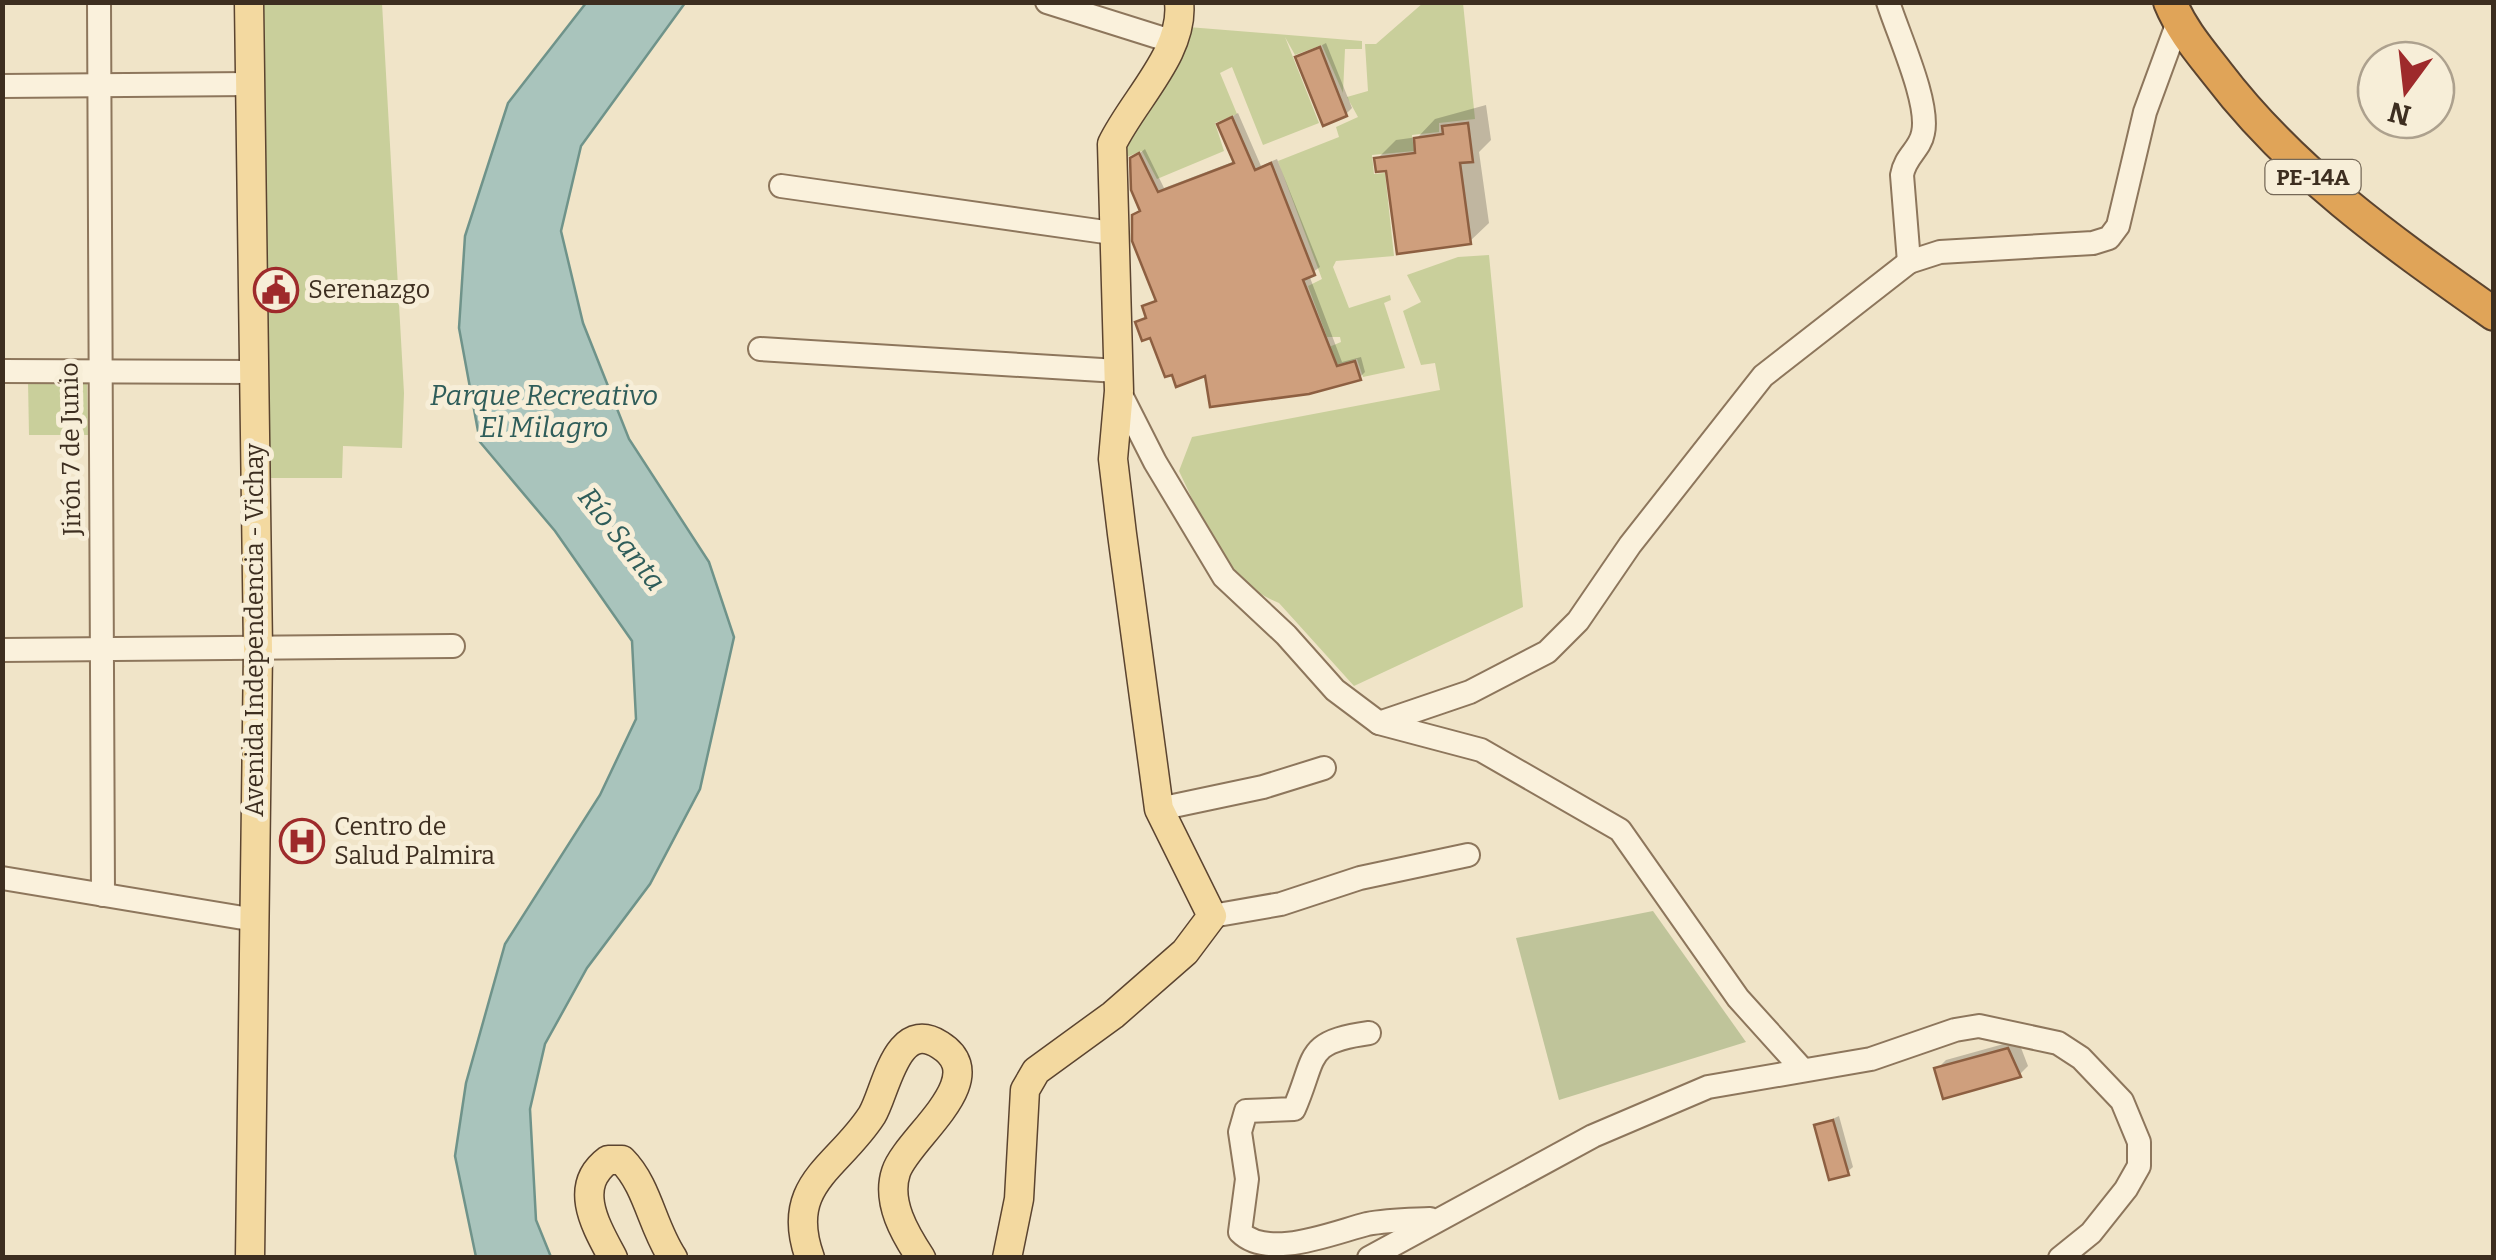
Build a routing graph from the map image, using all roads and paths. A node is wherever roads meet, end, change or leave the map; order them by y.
1 (99, 2) edge
2 (249, 2) edge
3 (1047, 2) edge
4 (1179, 2) edge
5 (1888, 2) edge
6 (2174, 12) edge
7 (1174, 42) junction
8 (252, 84) junction
9 (99, 85) junction
10 (2, 86) edge
11 (781, 186) dead end
12 (1112, 233) junction
13 (1909, 262) junction
14 (2494, 314) edge
15 (760, 349) dead end
16 (98, 370) junction
17 (2, 371) edge
18 (254, 372) junction
19 (1118, 381) junction
20 (453, 646) dead end
21 (2, 650) edge
22 (101, 650) junction
23 (258, 650) junction
24 (1379, 722) junction
25 (1324, 768) dead end
26 (1159, 808) junction
27 (1468, 855) dead end
28 (2, 878) edge
29 (103, 895) junction
30 (1212, 916) junction
31 (255, 920) junction
32 (1369, 1033) dead end
33 (1803, 1070) junction
34 (1434, 1219) junction
35 (250, 1258) edge
36 (613, 1258) edge
37 (673, 1258) edge
38 (810, 1258) edge
39 (921, 1258) edge
40 (1006, 1258) edge
41 (1369, 1258) edge
42 (2060, 1258) edge

1 - 9 street, Jirón 7 de Junio
2 - 8 main road, Avenida Independencia - Vichay
3 - 7 street
4 - 7 main road
5 - 13 street
6 - 13 street
6 - 14 highway, PE-14A
7 - 12 main road
8 - 9 street
8 - 18 main road, Avenida Independencia - Vichay
9 - 10 street
9 - 16 street, Jirón 7 de Junio
11 - 12 street
12 - 19 main road
13 - 24 street
15 - 19 street
16 - 17 street
16 - 18 street
16 - 22 street, Jirón 7 de Junio
18 - 23 main road, Avenida Independencia - Vichay
19 - 24 street
19 - 26 main road
20 - 23 street
21 - 22 street
22 - 23 street
22 - 29 street, Jirón 7 de Junio
23 - 31 main road, Avenida Independencia - Vichay
24 - 33 street
25 - 26 street
26 - 30 main road
27 - 30 street
28 - 29 street
29 - 31 street
30 - 40 main road
31 - 35 main road, Avenida Independencia - Vichay
32 - 34 street
33 - 34 street
33 - 42 street
34 - 41 street
36 - 37 main road
38 - 39 main road

